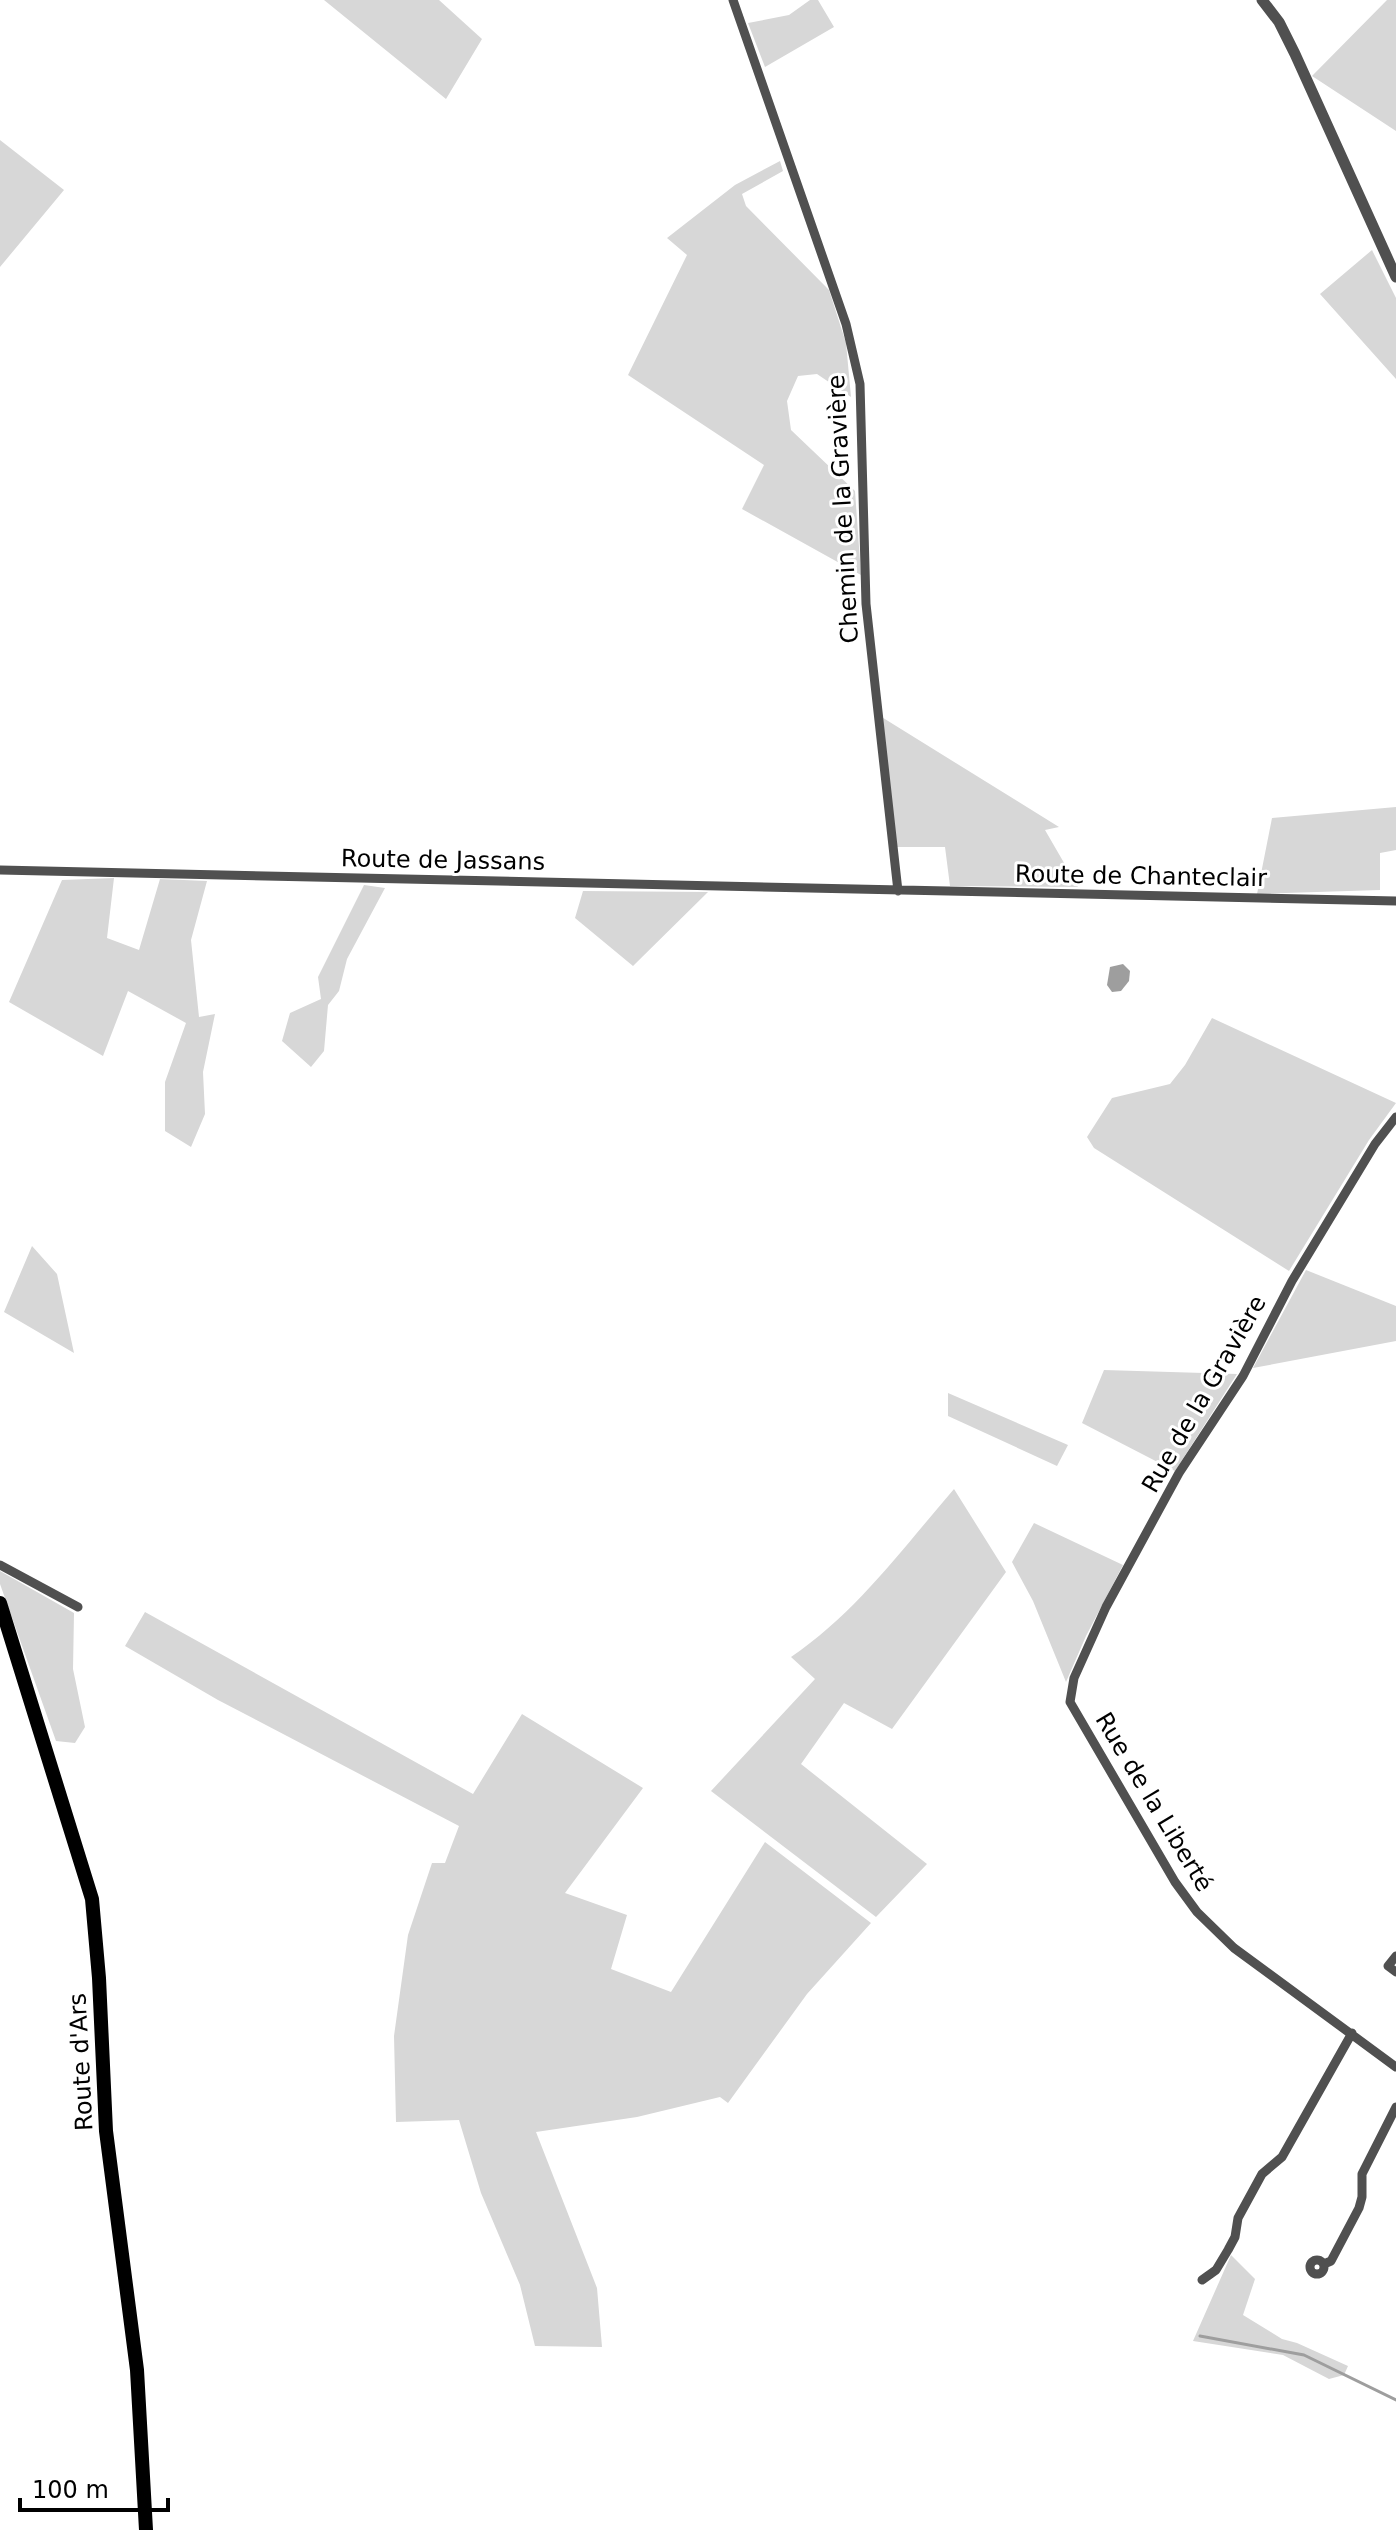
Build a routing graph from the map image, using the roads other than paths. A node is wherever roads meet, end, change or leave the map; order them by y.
1 (733, 0) edge
2 (1262, 0) edge
3 (1396, 277) edge
4 (0, 870) edge
5 (886, 890) joint
6 (898, 891) junction
7 (1396, 901) edge
8 (1396, 1117) edge
9 (0, 1565) edge
10 (0, 1603) edge
11 (78, 1607) dead end
12 (1070, 1702) joint
13 (1396, 1956) edge
14 (1396, 1972) edge
15 (1352, 2033) junction
16 (1396, 2067) edge
17 (1396, 2107) edge
18 (1324, 2264) dead end
19 (1202, 2280) dead end
20 (146, 2530) edge

1 - 6 street, Chemin de la Gravière
2 - 3 street
4 - 5 street, Route de Jassans
5 - 6 street, Route de Chanteclair
6 - 7 street, Route de Chanteclair
8 - 12 street, Rue de la Gravière
9 - 11 street
10 - 20 main road, Route d'Ars
12 - 15 street, Rue de la Liberté
13 - 14 street
15 - 16 street, Rue de la Liberté
15 - 19 street
17 - 18 street

